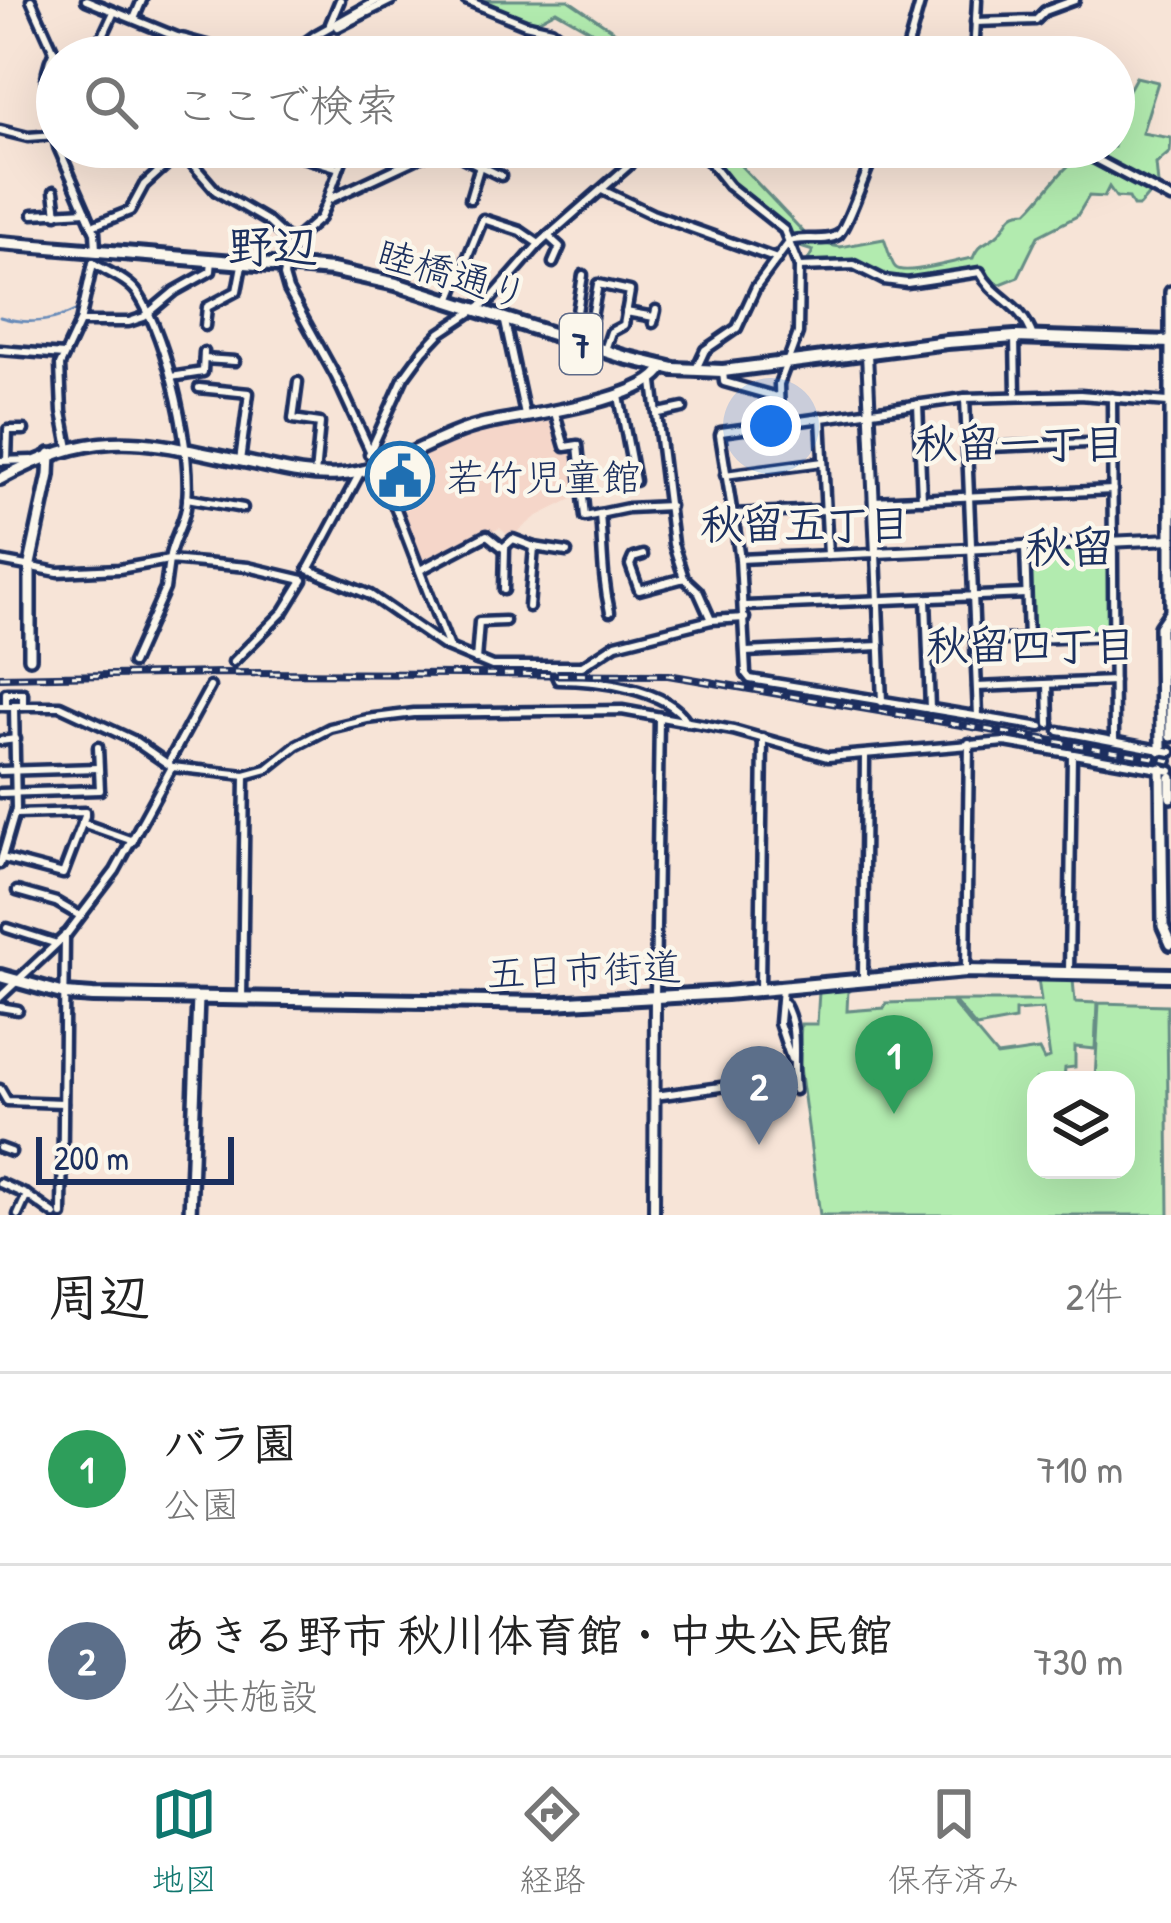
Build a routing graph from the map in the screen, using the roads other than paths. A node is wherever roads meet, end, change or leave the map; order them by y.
1 (31, 0) edge
2 (86, 0) edge
3 (112, 0) edge
4 (142, 0) edge
5 (340, 0) edge
6 (378, 0) edge
7 (392, 0) edge
8 (466, 0) edge
9 (921, 0) edge
10 (977, 0) edge
11 (1075, 0) edge
12 (112, 11) junction
13 (134, 19) junction
14 (976, 22) junction
15 (329, 28) junction
16 (46, 36) edge
17 (102, 36) edge
18 (176, 36) edge
19 (315, 36) edge
20 (317, 36) edge
21 (559, 36) edge
22 (911, 36) edge
23 (975, 36) edge
24 (0, 130) edge
25 (36, 138) edge
26 (68, 168) edge
27 (161, 168) edge
28 (198, 168) edge
29 (339, 168) edge
30 (397, 168) edge
31 (479, 168) edge
32 (486, 168) edge
33 (626, 168) edge
34 (715, 168) edge
35 (865, 168) edge
36 (1114, 168) edge
37 (501, 176) dead end
38 (600, 189) junction
39 (54, 190) dead end
40 (470, 199) dead end
41 (1171, 199) edge
42 (328, 200) junction
43 (86, 211) junction
44 (33, 214) dead end
45 (57, 214) junction
46 (92, 226) junction
47 (548, 236) junction
48 (790, 241) junction
49 (0, 243) edge
50 (291, 243) junction
51 (539, 244) junction
52 (94, 256) junction
53 (212, 259) junction
54 (776, 259) junction
55 (242, 262) junction
56 (553, 263) dead end
57 (288, 266) junction
58 (799, 267) junction
59 (584, 275) dead end
60 (1171, 292) edge
61 (450, 302) junction
62 (478, 310) junction
63 (626, 312) junction
64 (148, 314) junction
65 (654, 317) dead end
66 (1170, 317) edge
67 (505, 319) junction
68 (80, 322) junction
69 (206, 326) dead end
70 (1015, 337) junction
71 (1033, 337) junction
72 (1170, 342) edge
73 (582, 344) junction
74 (0, 350) edge
75 (605, 351) junction
76 (867, 352) junction
77 (64, 355) junction
78 (235, 361) dead end
79 (785, 363) junction
80 (663, 367) junction
81 (697, 371) junction
82 (723, 371) junction
83 (171, 377) junction
84 (298, 382) dead end
85 (653, 382) junction
86 (250, 383) dead end
87 (199, 388) dead end
88 (1170, 388) edge
89 (618, 392) junction
90 (249, 394) junction
91 (1016, 395) junction
92 (777, 397) junction
93 (1112, 397) junction
94 (964, 398) junction
95 (1168, 402) edge
96 (917, 404) junction
97 (682, 408) dead end
98 (869, 411) junction
99 (659, 412) junction
100 (555, 413) junction
101 (821, 417) junction
102 (526, 418) junction
103 (780, 423) junction
104 (24, 430) dead end
105 (1112, 442) junction
106 (69, 448) junction
107 (967, 448) junction
108 (185, 449) junction
109 (50, 454) junction
110 (370, 454) junction
111 (36, 460) junction
112 (3, 461) edge
113 (240, 461) junction
114 (824, 462) junction
115 (376, 466) junction
116 (361, 471) junction
117 (315, 475) junction
118 (725, 475) junction
119 (0, 479) edge
120 (635, 482) dead end
121 (1113, 490) junction
122 (969, 496) junction
123 (187, 498) junction
124 (922, 499) junction
125 (874, 501) junction
126 (670, 506) junction
127 (244, 508) dead end
128 (826, 509) junction
129 (600, 514) junction
130 (734, 514) junction
131 (1170, 539) edge
132 (1113, 542) junction
133 (1024, 546) junction
134 (505, 547) junction
135 (534, 547) junction
136 (971, 548) junction
137 (567, 552) dead end
138 (876, 553) junction
139 (643, 555) dead end
140 (828, 555) junction
141 (740, 559) junction
142 (170, 560) junction
143 (0, 561) edge
144 (30, 564) junction
145 (308, 569) junction
146 (422, 569) junction
147 (684, 578) junction
148 (303, 580) junction
149 (503, 590) dead end
150 (1026, 594) junction
151 (973, 597) junction
152 (926, 598) junction
153 (878, 601) junction
154 (745, 606) junction
155 (1170, 606) edge
156 (530, 607) dead end
157 (610, 613) dead end
158 (745, 618) junction
159 (711, 620) junction
160 (505, 621) dead end
161 (1113, 636) junction
162 (1028, 639) junction
163 (975, 641) junction
164 (448, 645) junction
165 (880, 646) junction
166 (745, 652) junction
167 (30, 658) dead end
168 (476, 660) junction
169 (233, 662) dead end
170 (132, 663) dead end
171 (552, 667) junction
172 (1114, 681) junction
173 (1048, 684) junction
174 (210, 687) dead end
175 (977, 687) junction
176 (3, 694) edge
177 (882, 702) junction
178 (11, 706) edge
179 (931, 709) junction
180 (978, 716) junction
181 (659, 717) junction
182 (687, 722) junction
183 (1059, 730) dead end
184 (1171, 736) edge
185 (763, 738) junction
186 (16, 739) junction
187 (0, 741) edge
188 (1114, 741) junction
189 (970, 743) junction
190 (98, 747) dead end
191 (1166, 751) edge
192 (1072, 754) junction
193 (866, 755) junction
194 (170, 765) junction
195 (100, 768) junction
196 (0, 771) edge
197 (16, 771) junction
198 (1168, 772) edge
199 (245, 775) junction
200 (16, 792) junction
201 (0, 793) edge
202 (1171, 797) edge
203 (14, 814) junction
204 (82, 823) junction
205 (4, 835) edge
206 (133, 841) junction
207 (1, 861) edge
208 (16, 891) dead end
209 (80, 916) junction
210 (7, 928) dead end
211 (65, 935) junction
212 (54, 943) junction
213 (1171, 944) edge
214 (966, 970) junction
215 (1069, 972) junction
216 (1171, 975) edge
217 (0, 976) edge
218 (863, 980) junction
219 (15, 981) junction
220 (782, 988) junction
221 (760, 990) junction
222 (65, 994) junction
223 (0, 997) edge
224 (198, 998) junction
225 (656, 998) junction
226 (242, 999) junction
227 (784, 1003) junction
228 (0, 1007) edge
229 (18, 1010) dead end
230 (792, 1017) junction
231 (780, 1018) junction
232 (795, 1035) junction
233 (781, 1038) junction
234 (791, 1060) junction
235 (794, 1077) junction
236 (0, 1089) edge
237 (795, 1090) dead end
238 (655, 1096) junction
239 (64, 1102) junction
240 (0, 1148) edge
241 (11, 1152) dead end
242 (0, 1183) edge
243 (27, 1195) junction
244 (18, 1215) edge
245 (58, 1215) edge
246 (190, 1215) edge
247 (653, 1215) edge

1 - 16 street
2 - 12 street
3 - 12 street
4 - 13 street
5 - 15 street
6 - 15 street
7 - 20 street
8 - 21 street
9 - 22 street
10 - 14 street
11 - 14 street
12 - 13 street
12 - 17 street
13 - 18 street
14 - 23 street
15 - 19 street
24 - 25 street
26 - 43 street
27 - 46 street
28 - 50 street
29 - 42 street
30 - 42 street
31 - 40 street
32 - 37 street
33 - 38 street
34 - 48 street
35 - 48 street
36 - 41 street
38 - 47 street
38 - 54 street
39 - 45 street
42 - 50 street
43 - 45 street
43 - 46 street
44 - 45 street
46 - 52 street
47 - 51 street
47 - 56 street
48 - 54 street
48 - 58 street
49 - 52 main road, 睦橋通り / 7
50 - 57 street
51 - 61 street
51 - 62 street
52 - 53 main road, 睦橋通り / 7
52 - 64 street
52 - 68 street
53 - 55 main road, 睦橋通り / 7
53 - 64 street
54 - 81 street
55 - 57 main road, 睦橋通り / 7
55 - 69 street
57 - 61 main road, 睦橋通り / 7
57 - 110 street
58 - 71 street
58 - 79 street
59 - 73 street
60 - 66 main road
61 - 62 main road, 睦橋通り / 7
62 - 67 main road, 睦橋通り / 7
62 - 110 street
63 - 65 street
63 - 73 street
63 - 75 street
64 - 68 street
64 - 83 street
66 - 72 main road
67 - 73 main road, 睦橋通り / 7
67 - 102 street
68 - 77 street
70 - 71 main road, 睦橋通り / 7
70 - 76 main road, 睦橋通り / 7
70 - 91 street
71 - 72 main road, 睦橋通り / 7
72 - 88 main road
73 - 75 main road, 睦橋通り / 7
74 - 77 street
75 - 80 main road, 睦橋通り / 7
76 - 79 main road, 睦橋通り / 7
76 - 98 street
77 - 106 street
78 - 83 street
79 - 82 main road, 睦橋通り / 7
79 - 92 street
80 - 81 main road, 睦橋通り / 7
80 - 85 main road
81 - 82 main road, 睦橋通り / 7
82 - 92 street
83 - 108 street
84 - 117 street
85 - 89 main road
85 - 99 street
86 - 90 street
87 - 90 street
88 - 95 main road
89 - 100 main road
89 - 120 street
90 - 113 street
91 - 93 street
91 - 94 street
92 - 103 street
93 - 95 street
93 - 105 street
94 - 96 street
94 - 107 street
95 - 131 main road
96 - 98 street
96 - 124 street
97 - 99 street
98 - 101 street
98 - 125 street
99 - 126 street
100 - 102 main road
100 - 129 street
101 - 103 street
101 - 114 street
102 - 115 main road
103 - 118 street
104 - 112 street
105 - 107 street
105 - 121 street
106 - 108 main road
106 - 109 main road
107 - 122 street
108 - 113 main road
108 - 123 street
109 - 111 main road
109 - 144 main road
110 - 115 street
111 - 112 street
111 - 119 main road
113 - 117 main road
114 - 118 street
114 - 128 street
115 - 116 main road
115 - 146 street
116 - 117 main road
116 - 145 street
118 - 130 street
121 - 122 street
121 - 132 street
122 - 124 street
122 - 136 street
123 - 127 street
123 - 142 street
124 - 125 street
125 - 138 street
126 - 129 street
126 - 147 street
128 - 130 street
128 - 140 street
129 - 157 street
130 - 141 street
131 - 132 street
131 - 155 main road
132 - 133 street
132 - 161 street
133 - 136 street
133 - 150 street
134 - 135 street
134 - 146 street
134 - 149 street
135 - 137 street
135 - 156 street
136 - 138 street
136 - 151 street
138 - 140 street
138 - 153 street
139 - 147 street
140 - 141 street
141 - 154 street
142 - 144 street
142 - 148 street
142 - 170 street
143 - 144 street
144 - 167 main road
145 - 148 street
145 - 164 street
146 - 164 street
147 - 159 street
148 - 169 street
150 - 151 street
150 - 162 street
151 - 152 street
151 - 163 street
152 - 153 street
152 - 179 street
153 - 154 street
153 - 165 street
154 - 158 street
155 - 184 main road
155 - 191 main road
158 - 159 street
158 - 166 street
159 - 171 street
160 - 168 street
161 - 162 street
161 - 172 street
162 - 163 street
163 - 175 street
164 - 168 street
165 - 166 street
165 - 177 street
166 - 177 street
168 - 171 street
171 - 182 street
172 - 173 street
172 - 188 street
173 - 175 street
173 - 180 street
174 - 194 street
175 - 180 street
176 - 178 street
176 - 178 street
177 - 179 street
178 - 186 street
178 - 194 street
179 - 180 street
181 - 182 street
181 - 199 street
181 - 225 street
182 - 185 street
183 - 188 street
185 - 193 street
185 - 221 street
186 - 187 street
186 - 197 street
188 - 191 street
189 - 192 street
189 - 193 street
189 - 214 street
190 - 195 street
192 - 198 street
192 - 215 street
193 - 218 street
194 - 199 street
194 - 206 street
195 - 197 street
195 - 200 street
196 - 197 street
197 - 200 street
198 - 202 main road
198 - 213 main road
199 - 226 street
200 - 201 street
200 - 203 street
203 - 204 street
203 - 205 street
204 - 206 street
204 - 207 street
205 - 207 street
206 - 209 street
208 - 209 street
209 - 211 street
210 - 212 street
211 - 212 street
211 - 222 street
212 - 219 street
214 - 215 main road, 五日市街道
214 - 218 main road, 五日市街道
215 - 216 main road, 五日市街道
217 - 219 main road, 五日市街道
218 - 220 main road, 五日市街道
219 - 222 main road, 五日市街道
219 - 223 street
220 - 221 main road, 五日市街道
220 - 227 street
221 - 225 main road, 五日市街道
222 - 224 main road, 五日市街道
222 - 239 street
224 - 226 main road, 五日市街道
224 - 246 main road
225 - 226 main road, 五日市街道
225 - 238 street
227 - 230 street
227 - 231 street
228 - 229 street
230 - 231 street
230 - 232 street
231 - 233 street
232 - 233 street
232 - 234 street
233 - 234 street
234 - 235 street
235 - 237 street
235 - 238 street
236 - 239 street
238 - 247 street
239 - 245 street
240 - 241 street
242 - 243 street
243 - 244 street
243 - 245 street

